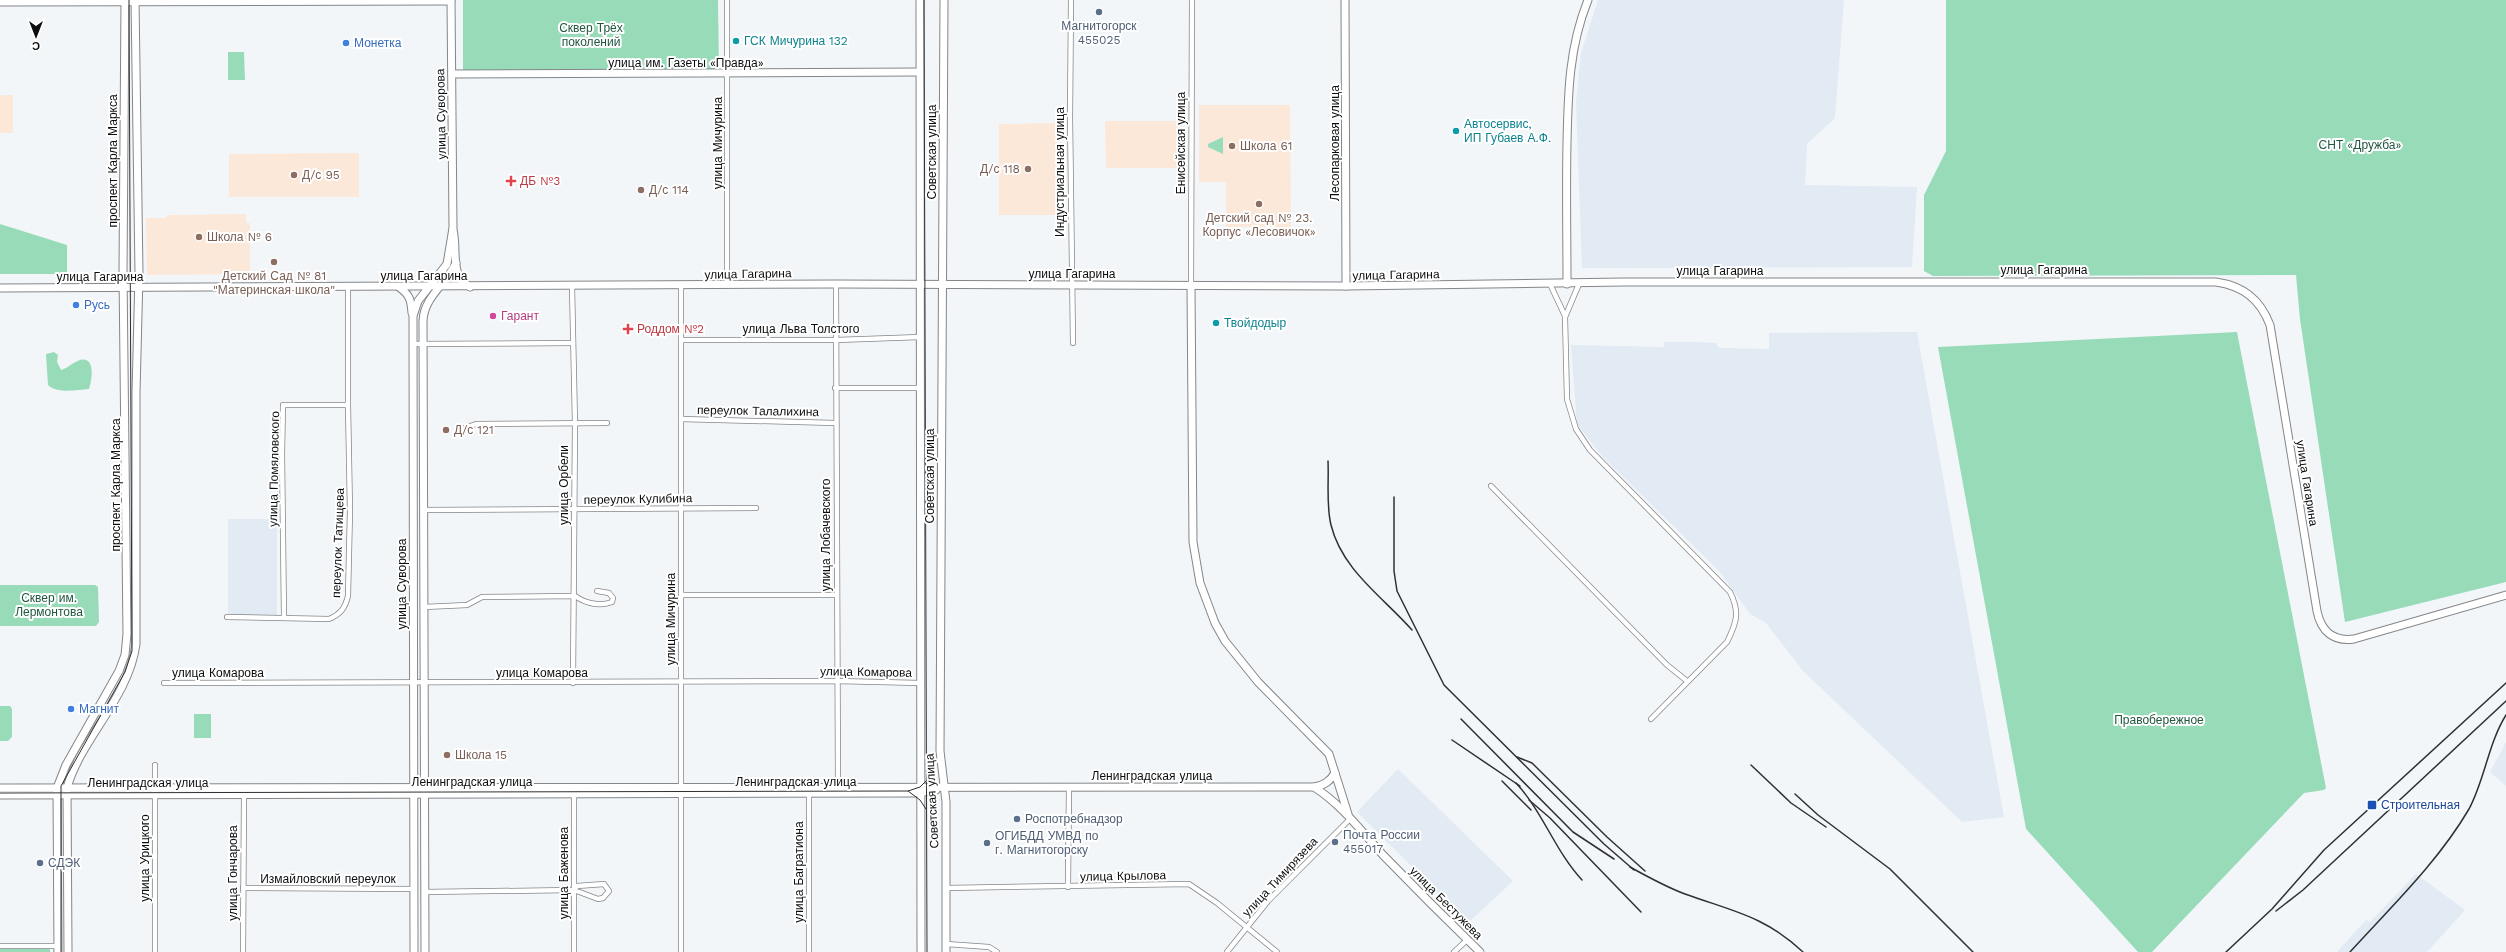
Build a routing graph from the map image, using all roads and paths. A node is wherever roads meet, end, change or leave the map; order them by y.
1 (451, 0) edge
2 (727, 0) edge
3 (920, 0) edge
4 (944, 0) edge
5 (1071, 0) edge
6 (1192, 0) edge
7 (1345, 0) edge
8 (1588, 0) edge
9 (125, 1) edge
10 (135, 1) edge
11 (0, 2) edge
12 (920, 72) junction
13 (728, 73) junction
14 (452, 74) junction
15 (453, 228) junction
16 (456, 263) junction
17 (836, 284) junction
18 (1550, 284) junction
19 (1567, 284) junction
20 (1579, 284) junction
21 (728, 285) junction
22 (920, 285) junction
23 (941, 285) junction
24 (348, 286) junction
25 (572, 286) junction
26 (681, 286) junction
27 (1072, 286) junction
28 (1191, 286) junction
29 (1346, 286) junction
30 (398, 287) junction
31 (440, 287) junction
32 (470, 287) junction
33 (0, 288) edge
34 (124, 288) junction
35 (139, 288) junction
36 (430, 288) junction
37 (413, 316) junction
38 (1565, 317) junction
39 (921, 337) junction
40 (681, 340) junction
41 (836, 340) junction
42 (573, 343) junction
43 (1073, 343) dead end
44 (413, 344) junction
45 (423, 344) junction
46 (835, 388) junction
47 (921, 388) junction
48 (348, 405) junction
49 (681, 419) junction
50 (607, 423) dead end
51 (835, 423) junction
52 (574, 424) junction
53 (462, 429) dead end
54 (1491, 486) dead end
55 (681, 507) junction
56 (756, 508) dead end
57 (424, 510) junction
58 (573, 510) junction
59 (413, 524) junction
60 (424, 524) junction
61 (597, 591) dead end
62 (682, 595) junction
63 (836, 595) junction
64 (2506, 595) edge
65 (575, 596) junction
66 (424, 607) junction
67 (227, 617) dead end
68 (284, 617) junction
69 (836, 681) junction
70 (1687, 681) junction
71 (414, 682) junction
72 (424, 682) junction
73 (681, 682) junction
74 (164, 683) dead end
75 (573, 683) junction
76 (920, 683) junction
77 (1651, 719) dead end
78 (155, 765) dead end
79 (1335, 773) junction
80 (838, 786) junction
81 (1069, 787) junction
82 (1314, 787) junction
83 (0, 788) edge
84 (944, 788) junction
85 (920, 789) junction
86 (414, 790) junction
87 (424, 790) junction
88 (680, 790) junction
89 (56, 791) junction
90 (67, 791) junction
91 (156, 791) junction
92 (574, 793) junction
93 (809, 793) junction
94 (244, 794) junction
95 (0, 795) edge
96 (1350, 817) junction
97 (1068, 887) junction
98 (243, 888) junction
99 (946, 888) junction
100 (414, 889) junction
101 (574, 890) junction
102 (424, 892) junction
103 (1246, 929) junction
104 (1467, 940) junction
105 (0, 946) edge
106 (946, 948) edge
107 (58, 949) edge
108 (68, 952) edge
109 (155, 952) edge
110 (243, 952) edge
111 (414, 952) edge
112 (425, 952) edge
113 (574, 952) edge
114 (681, 952) edge
115 (809, 952) edge
116 (921, 952) edge
117 (997, 952) edge
118 (1227, 952) edge
119 (1277, 952) edge
120 (1454, 952) edge
121 (1480, 952) edge

1 - 10 main road
1 - 14 main road, улица Суворова
2 - 13 street, улица Мичурина
3 - 12 main road, Советская улица
4 - 23 main road, Советская улица
5 - 27 street, Индустриальная улица
6 - 28 street, Енисейская улица
7 - 29 main road, Лесопарковая улица
8 - 19 main road
9 - 10 main road
9 - 11 main road
9 - 34 main road, проспект Карла Маркса
10 - 35 main road, проспект Карла Маркса
12 - 13 main road, улица им. Газеты «Правда»
12 - 22 main road, Советская улица
13 - 14 main road, улица им. Газеты «Правда»
13 - 21 street, улица Мичурина
14 - 15 main road, улица Суворова
15 - 16 main road, улица Суворова
15 - 36 main road, улица Суворова
16 - 31 main road, улица Суворова
16 - 32 main road, улица Суворова
17 - 21 main road, улица Гагарина
17 - 22 main road, улица Гагарина
17 - 41 street, улица Лобачевского
18 - 19 main road, улица Гагарина
18 - 29 main road, улица Гагарина
18 - 38 street
19 - 20 main road, улица Гагарина
20 - 38 street
20 - 64 main road, улица Гагарина
21 - 26 main road, улица Гагарина
22 - 23 main road, улица Гагарина
22 - 39 main road, Советская улица
23 - 27 main road, улица Гагарина
23 - 84 main road, Советская улица
24 - 30 main road, улица Гагарина
24 - 35 main road, улица Гагарина
24 - 48 street
25 - 26 main road, улица Гагарина
25 - 32 main road, улица Гагарина
25 - 42 street, улица Орбели
26 - 40 street, улица Мичурина
27 - 28 main road, улица Гагарина
27 - 43 street, Индустриальная улица
28 - 29 main road, улица Гагарина
28 - 79 main road
30 - 36 main road, улица Гагарина
30 - 37 main road
31 - 32 main road, улица Гагарина
31 - 36 main road, улица Гагарина
31 - 45 main road, улица Суворова
33 - 34 main road, улица Гагарина
34 - 35 main road, улица Гагарина
34 - 89 main road, проспект Карла Маркса
35 - 90 main road, проспект Карла Маркса
36 - 37 main road, улица Суворова
37 - 44 main road, улица Суворова
38 - 70 street
39 - 41 street, улица Льва Толстого
39 - 47 main road, Советская улица
40 - 41 street, улица Льва Толстого
40 - 49 street, улица Мичурина
41 - 46 street, улица Лобачевского
42 - 45 street
42 - 52 street, улица Орбели
44 - 45 street
44 - 59 main road, улица Суворова
45 - 57 main road, улица Суворова
46 - 47 street
46 - 51 street, улица Лобачевского
47 - 76 main road, Советская улица
48 - 68 street, переулок Татищева
48 - 68 street, улица Помяловского
49 - 51 street, переулок Талалихина
49 - 55 street, улица Мичурина
50 - 52 street
51 - 63 street, улица Лобачевского
52 - 53 street
52 - 58 street, улица Орбели
54 - 70 street
55 - 56 street, переулок Кулибина
55 - 58 street, переулок Кулибина
55 - 62 street, улица Мичурина
57 - 58 street, переулок Кулибина
57 - 60 main road, улица Суворова
58 - 65 street, улица Орбели
59 - 60 main road
59 - 71 main road, улица Суворова
60 - 66 main road, улица Суворова
61 - 65 street
62 - 63 street
62 - 73 street, улица Мичурина
63 - 69 street, улица Лобачевского
65 - 66 street
65 - 75 street, улица Орбели
66 - 72 main road, улица Суворова
67 - 68 street, переулок Татищева
69 - 73 street, улица Комарова
69 - 76 street, улица Комарова
69 - 80 street, улица Лобачевского
70 - 77 street
71 - 72 street, улица Комарова
71 - 74 street, улица Комарова
71 - 86 main road, улица Суворова
72 - 75 street, улица Комарова
72 - 87 main road, улица Суворова
73 - 75 street, улица Комарова
73 - 88 street, улица Мичурина
76 - 85 main road, Советская улица
78 - 91 street, улица Урицкого
79 - 82 main road
79 - 96 main road
80 - 85 main road, Ленинградская улица
80 - 88 main road, Ленинградская улица
81 - 82 main road, Ленинградская улица
81 - 84 main road, Ленинградская улица
81 - 97 street
82 - 96 main road
83 - 89 main road, Ленинградская улица
84 - 85 main road, Ленинградская улица
84 - 99 main road, Советская улица
85 - 93 main road, Ленинградская улица
85 - 116 main road, Советская улица
86 - 87 main road, Ленинградская улица
86 - 91 main road, Ленинградская улица
86 - 94 main road, Ленинградская улица
86 - 100 main road, улица Суворова
87 - 88 main road, Ленинградская улица
87 - 92 main road, Ленинградская улица
87 - 102 main road, улица Суворова
88 - 92 main road, Ленинградская улица
88 - 93 main road, Ленинградская улица
88 - 114 street, улица Мичурина
89 - 90 main road, Ленинградская улица
89 - 95 main road, Ленинградская улица
89 - 107 main road, проспект Карла Маркса
90 - 91 main road, Ленинградская улица
90 - 108 main road, проспект Карла Маркса
91 - 94 main road, Ленинградская улица
91 - 109 street, улица Урицкого
92 - 101 street, улица Баженова
93 - 115 street, улица Багратиона
94 - 98 street, улица Гончарова
96 - 103 street, улица Тимирязева
96 - 104 main road, улица Бестужева
97 - 99 street, улица Крылова
97 - 103 street, улица Крылова
98 - 100 street, Измайловский переулок
98 - 110 street, улица Гончарова
99 - 106 main road, Советская улица
100 - 111 main road, улица Суворова
101 - 101 street
101 - 102 street
101 - 113 street, улица Баженова
102 - 112 main road, улица Суворова
103 - 118 street, улица Тимирязева
103 - 119 street, улица Крылова
104 - 120 street
104 - 121 main road, улица Бестужева
105 - 107 street
106 - 117 street

